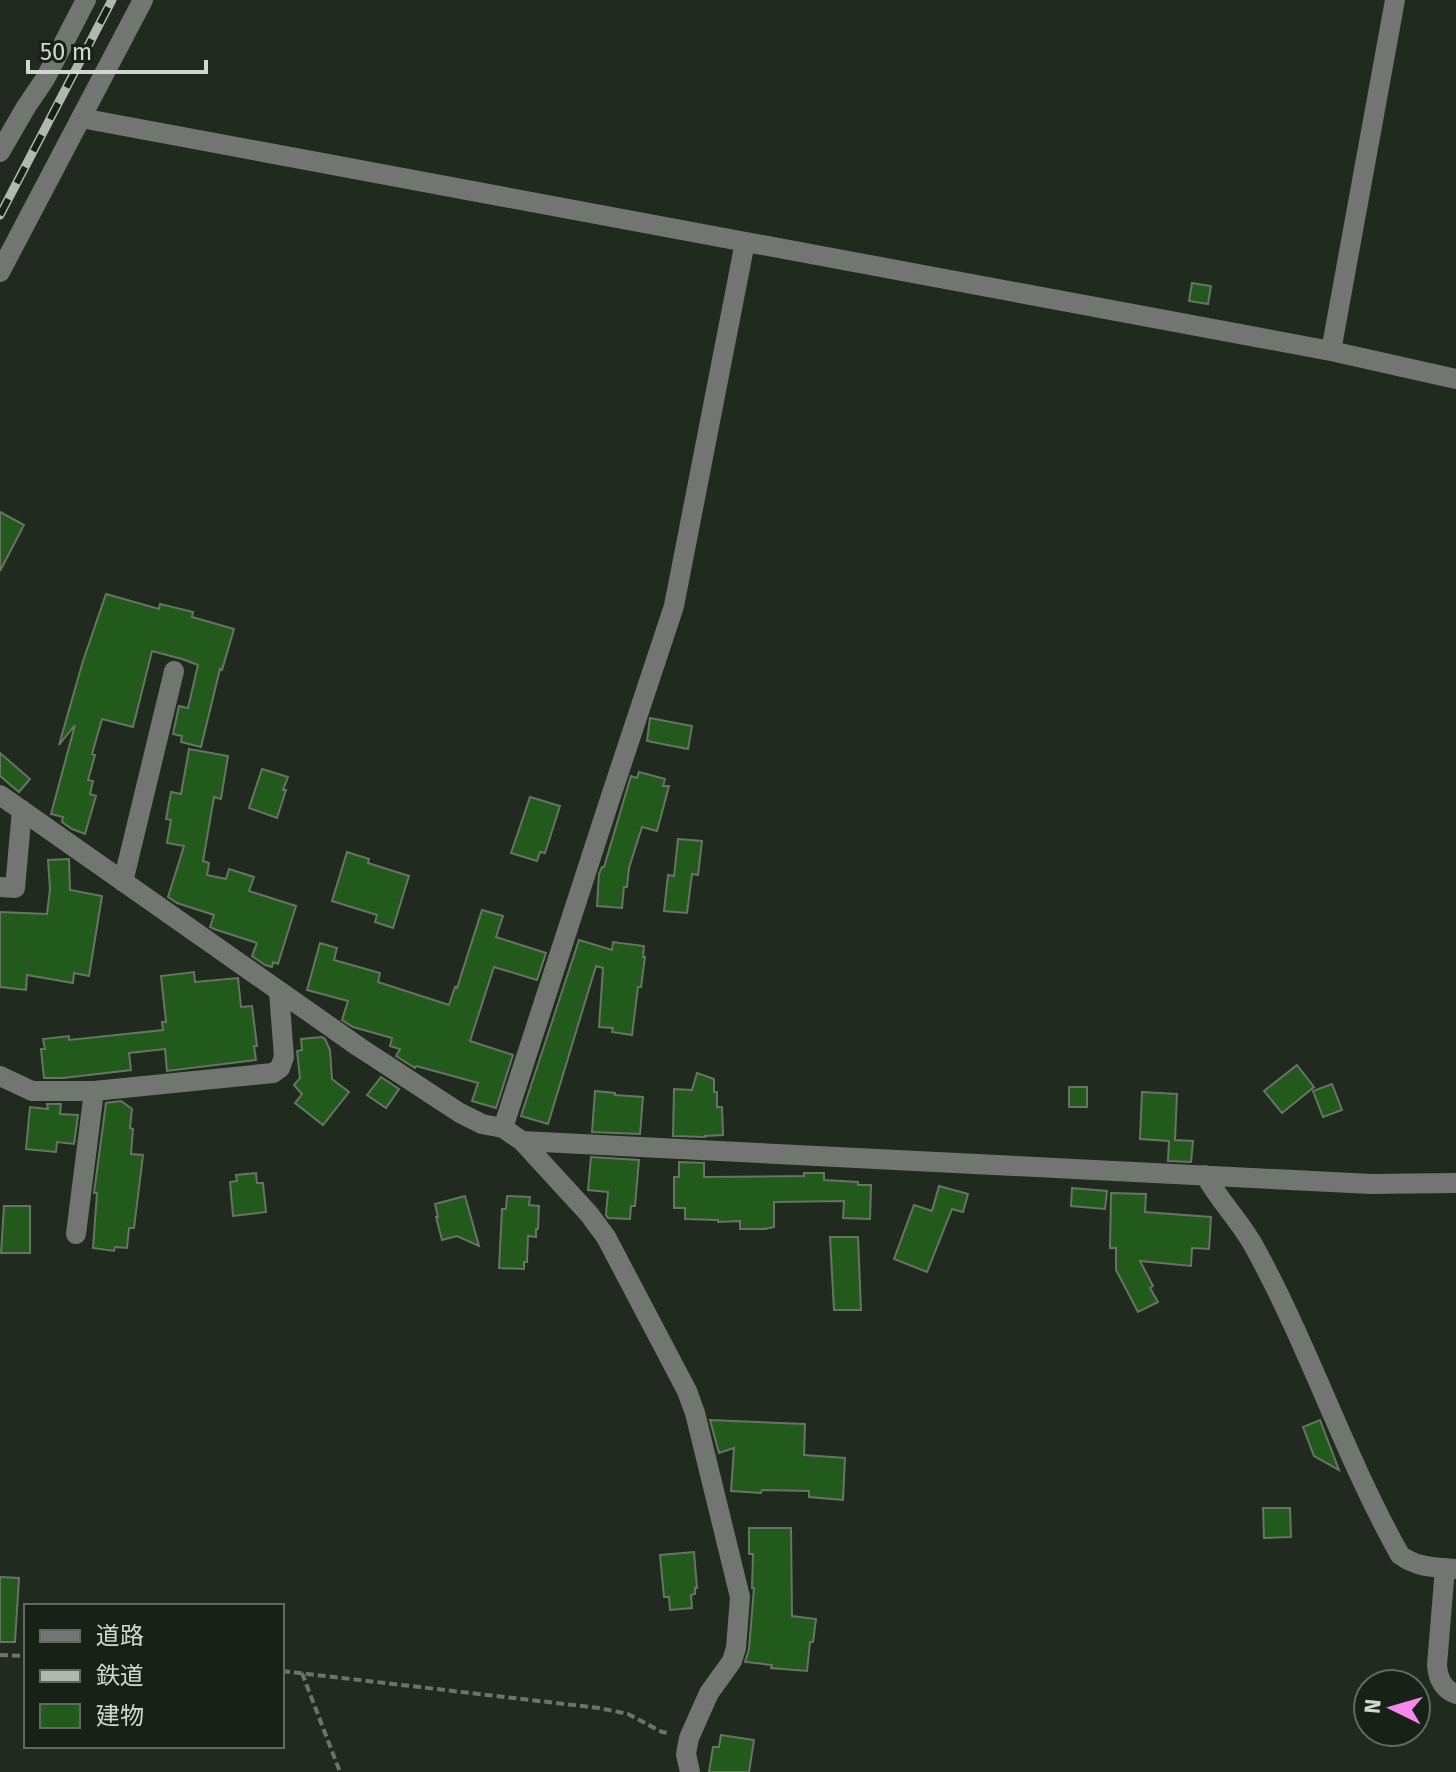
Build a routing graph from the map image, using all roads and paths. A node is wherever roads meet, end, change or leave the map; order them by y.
1 (86, 0) edge
2 (143, 0) edge
3 (1395, 0) edge
4 (81, 118) junction
5 (0, 152) edge
6 (745, 242) junction
7 (0, 272) edge
8 (1331, 351) junction
9 (1456, 379) edge
10 (174, 671) dead end
11 (0, 795) edge
12 (22, 810) junction
13 (123, 882) junction
14 (0, 887) edge
15 (279, 992) junction
16 (0, 1076) edge
17 (94, 1091) junction
18 (503, 1128) junction
19 (522, 1141) junction
20 (1205, 1175) junction
21 (1456, 1183) edge
22 (76, 1234) dead end
23 (1450, 1569) edge
24 (0, 1655) edge
25 (24, 1656) edge
26 (284, 1671) edge
27 (302, 1673) junction
28 (1456, 1694) edge
29 (689, 1738) junction
30 (340, 1772) edge
31 (690, 1772) edge

1 - 5 street
2 - 4 street
3 - 8 street
4 - 6 street
4 - 7 street
6 - 8 street
6 - 18 street
8 - 9 street
10 - 13 street
11 - 12 street
12 - 13 street
12 - 14 street
13 - 15 street
15 - 17 street
15 - 18 street
16 - 17 street
17 - 22 street
18 - 19 street
19 - 20 street
19 - 29 street
20 - 21 street
20 - 23 street
23 - 28 street
24 - 25 path
26 - 27 path
27 - 29 path
27 - 30 path
29 - 31 street

